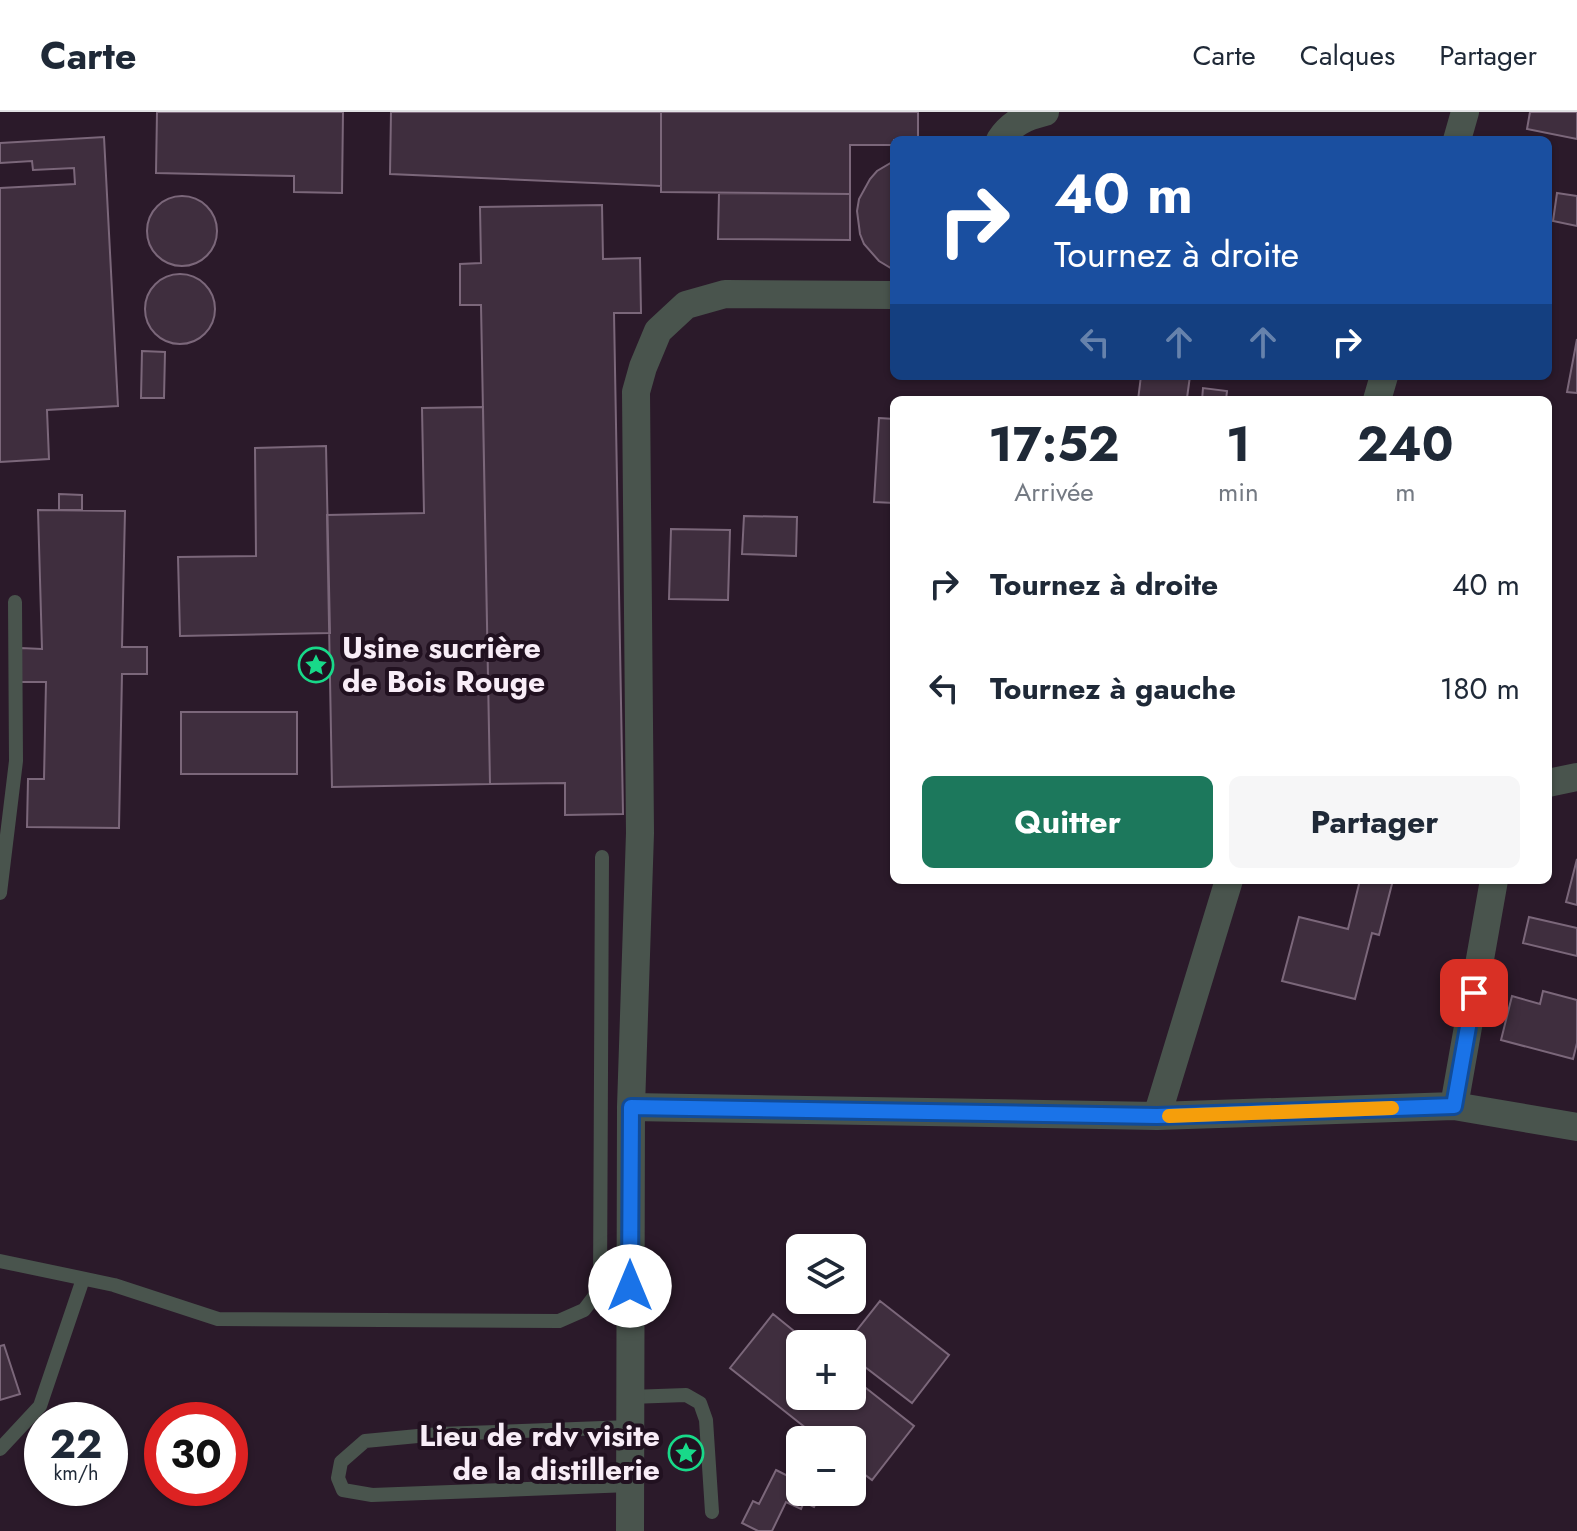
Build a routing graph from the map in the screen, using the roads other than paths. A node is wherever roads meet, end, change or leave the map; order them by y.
1 (1045, 112) edge
2 (1465, 112) edge
3 (1003, 136) edge
4 (1458, 136) edge
5 (890, 295) edge
6 (15, 602) dead end
7 (1577, 777) edge
8 (1552, 782) edge
9 (602, 857) dead end
10 (1228, 884) edge
11 (1493, 884) edge
12 (0, 893) edge
13 (1454, 1106) junction
14 (631, 1107) junction
15 (1157, 1116) junction
16 (1577, 1127) edge
17 (0, 1261) edge
18 (83, 1279) junction
19 (630, 1397) junction
20 (630, 1427) junction
21 (0, 1449) edge
22 (630, 1485) junction
23 (712, 1512) dead end
24 (630, 1531) edge

1 - 3 street
2 - 4 street
5 - 14 street
6 - 12 lane
7 - 8 street
9 - 18 lane
10 - 15 street
11 - 13 street
13 - 15 street
13 - 16 street
14 - 15 street
14 - 19 street
17 - 18 lane
18 - 21 lane
19 - 20 street
19 - 23 lane
20 - 22 street
20 - 22 lane
22 - 24 street

